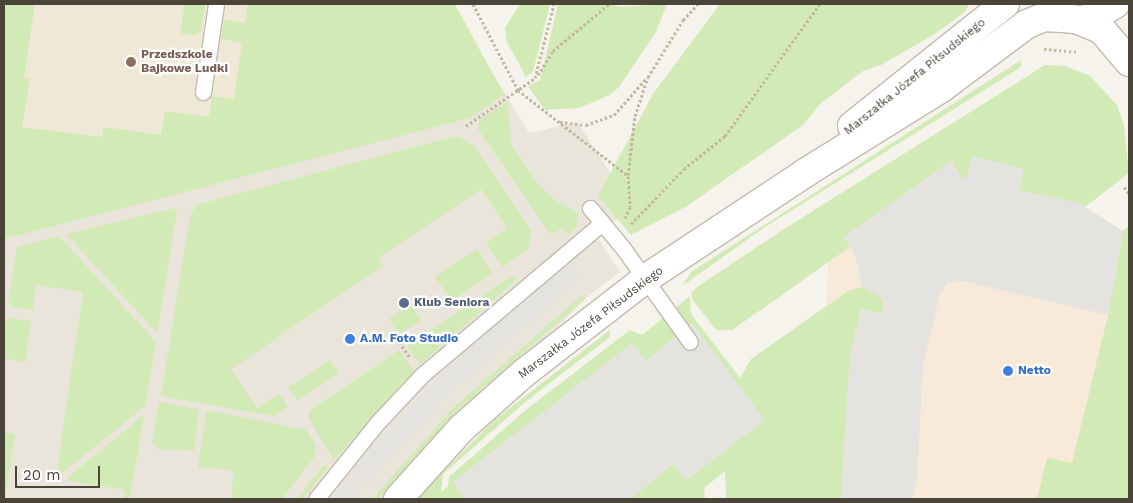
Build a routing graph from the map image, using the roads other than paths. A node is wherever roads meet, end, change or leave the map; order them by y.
1 (216, 4) edge
2 (1005, 4) edge
3 (1044, 4) edge
4 (1115, 4) edge
5 (1073, 19) junction
6 (1129, 62) edge
7 (204, 92) dead end
8 (805, 172) junction
9 (590, 208) dead end
10 (602, 223) junction
11 (645, 279) junction
12 (690, 342) dead end
13 (316, 499) edge
14 (398, 499) edge

1 - 7 lane
2 - 8 street, Marszałka Józefa Piłsudskiego
3 - 5 street
4 - 5 street
5 - 6 street
5 - 8 street, Marszałka Józefa Piłsudskiego
8 - 11 street, Marszałka Józefa Piłsudskiego
9 - 10 lane
10 - 11 lane
10 - 13 lane
11 - 12 lane
11 - 14 street, Marszałka Józefa Piłsudskiego

